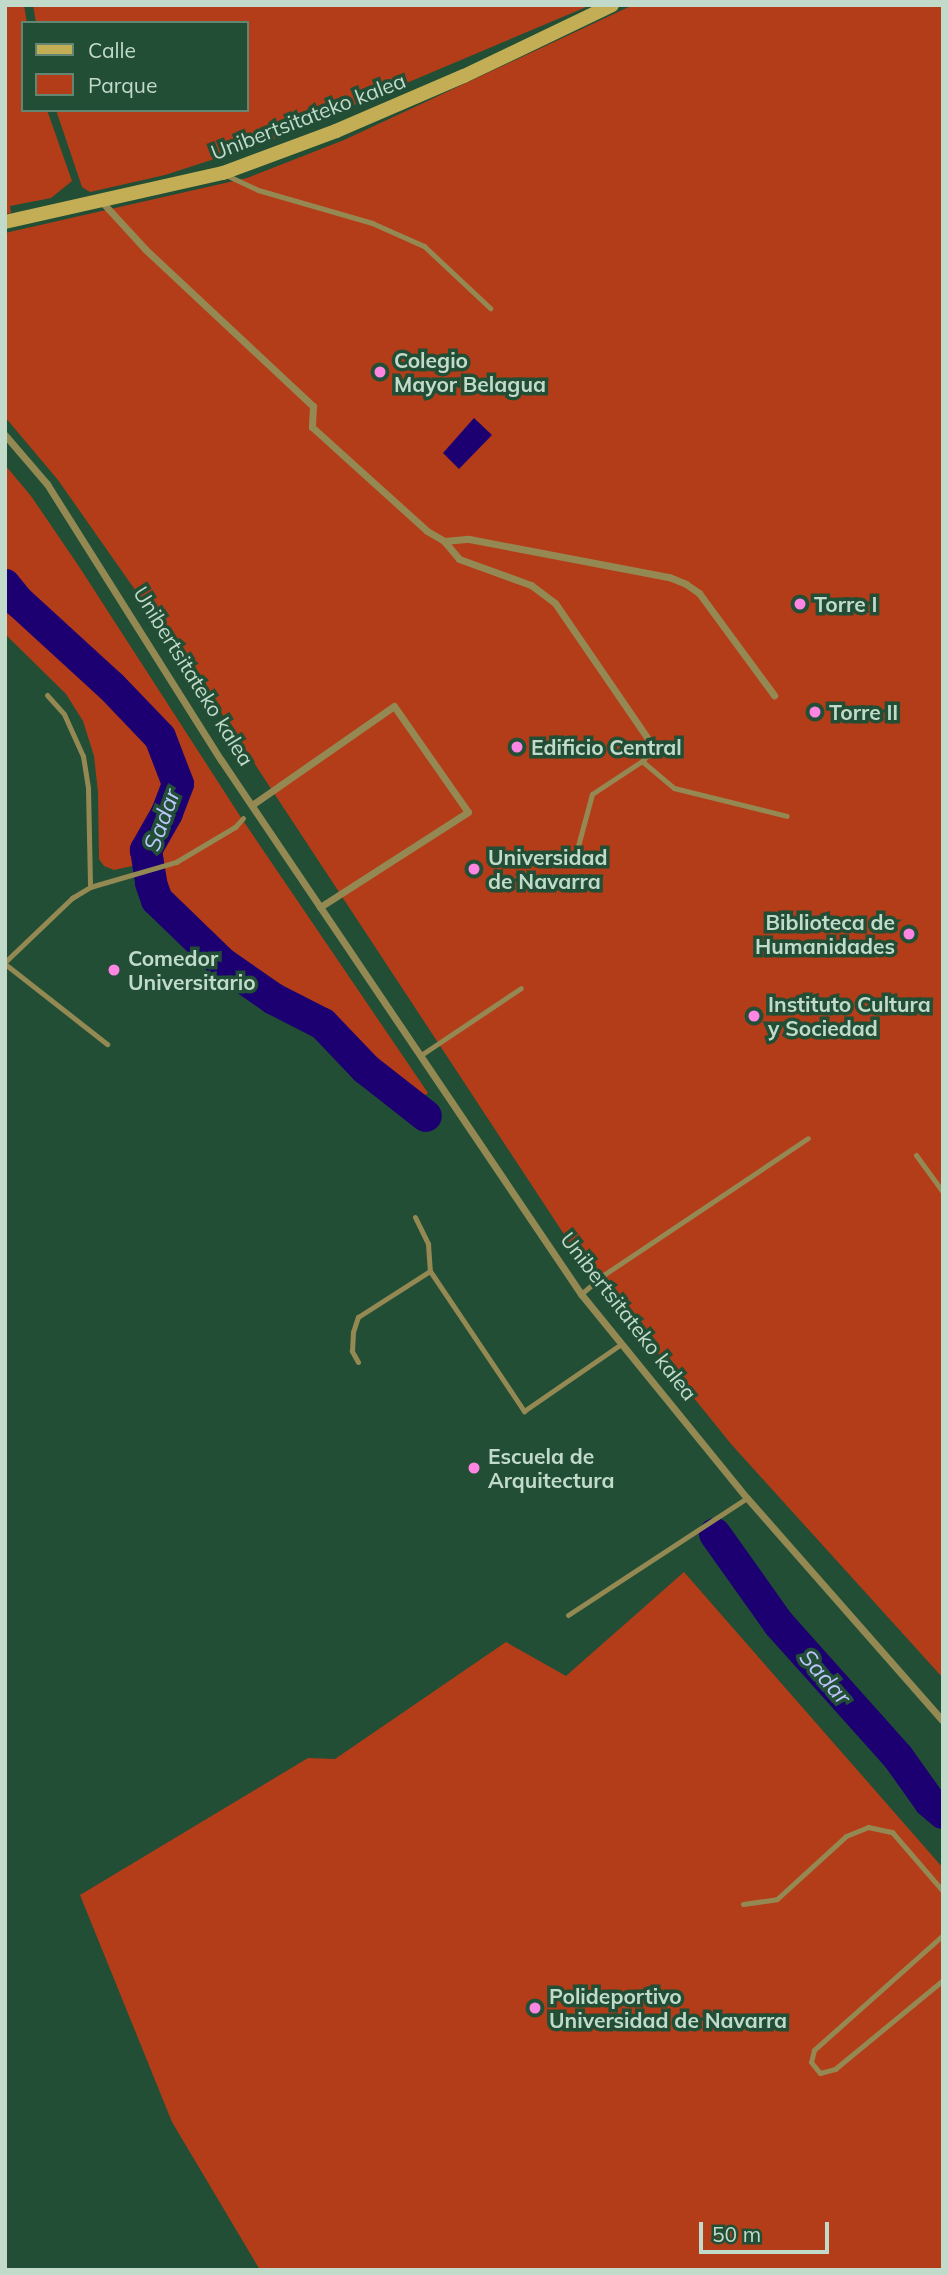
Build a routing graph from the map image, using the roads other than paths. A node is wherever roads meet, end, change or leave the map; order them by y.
1 (612, 5) edge
2 (223, 173) junction
3 (102, 202) junction
4 (5, 222) edge
5 (490, 308) dead end
6 (5, 435) edge
7 (444, 541) junction
8 (47, 695) dead end
9 (774, 695) dead end
10 (650, 742) joint
11 (642, 761) junction
12 (252, 804) junction
13 (787, 816) dead end
14 (243, 818) dead end
15 (575, 858) dead end
16 (90, 887) junction
17 (320, 907) junction
18 (5, 963) edge
19 (521, 988) dead end
20 (107, 1044) dead end
21 (421, 1055) junction
22 (808, 1138) dead end
23 (916, 1155) dead end
24 (943, 1192) edge
25 (415, 1217) dead end
26 (430, 1270) junction
27 (581, 1294) junction
28 (621, 1344) junction
29 (358, 1362) dead end
30 (747, 1498) junction
31 (568, 1615) dead end
32 (943, 1721) edge
33 (943, 1891) edge
34 (743, 1904) dead end
35 (943, 1936) edge
36 (943, 1980) edge

1 - 2 main road, Unibertsitateko kalea
2 - 3 main road, Unibertsitateko kalea
2 - 5 lane
3 - 4 main road, Unibertsitateko kalea
3 - 7 street
6 - 12 street, Unibertsitateko kalea
7 - 9 street
7 - 10 street
8 - 16 lane
10 - 11 lane
11 - 13 lane
11 - 15 lane
12 - 17 street, Unibertsitateko kalea
12 - 17 street
14 - 16 lane
16 - 18 lane
17 - 21 street, Unibertsitateko kalea
18 - 20 lane
19 - 21 lane
21 - 27 street, Unibertsitateko kalea
22 - 27 lane
23 - 24 lane
25 - 26 lane
26 - 28 lane
26 - 29 lane
27 - 28 street, Unibertsitateko kalea
28 - 30 street, Unibertsitateko kalea
30 - 31 lane
30 - 32 street, Unibertsitateko kalea
33 - 34 lane
35 - 36 lane

